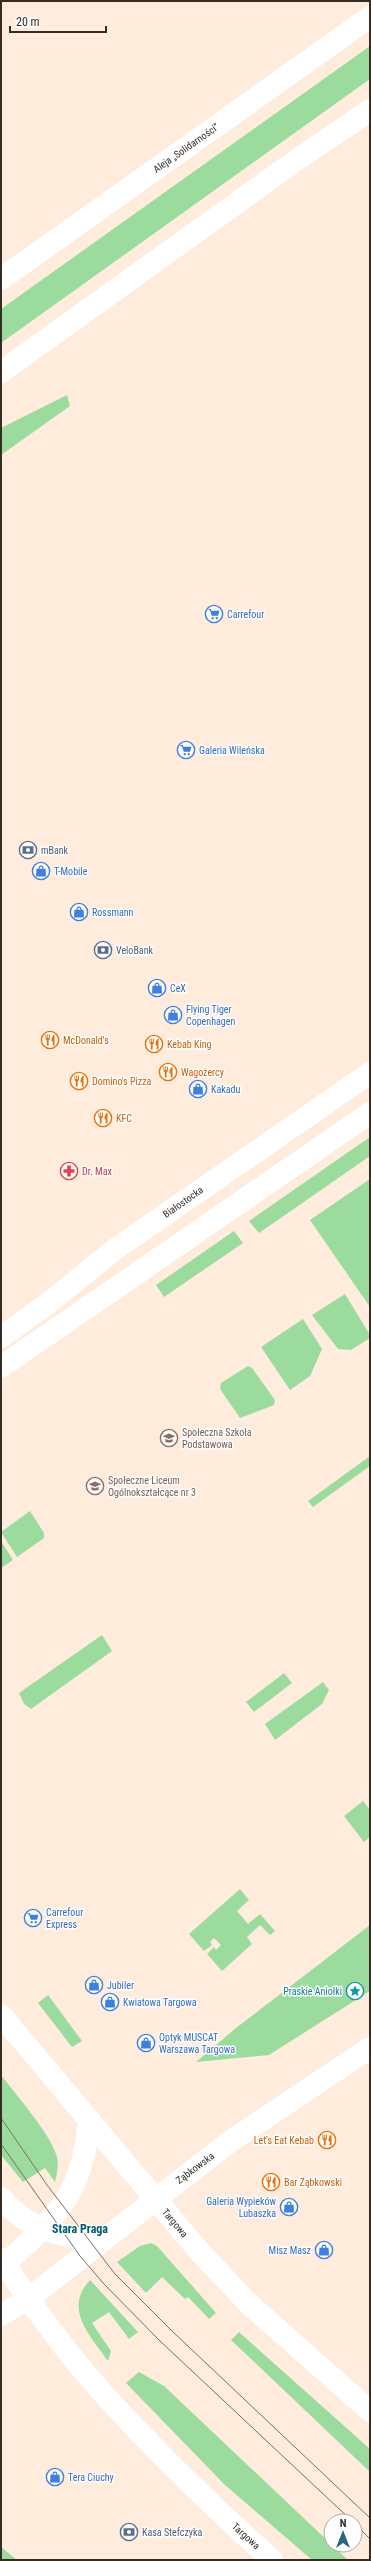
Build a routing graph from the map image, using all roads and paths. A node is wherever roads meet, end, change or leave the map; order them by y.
1 (370, 17) edge
2 (370, 110) edge
3 (1, 279) edge
4 (1, 372) edge
5 (370, 1073) edge
6 (370, 1113) edge
7 (1, 1337) edge
8 (1, 1367) edge
9 (1, 2015) edge
10 (370, 2048) edge
11 (89, 2120) junction
12 (1, 2198) edge
13 (154, 2198) junction
14 (43, 2230) junction
15 (101, 2240) junction
16 (2, 2263) edge
17 (28, 2299) junction
18 (1, 2315) edge
19 (370, 2411) edge
20 (272, 2560) edge

1 - 3 main road, Aleja „Solidarności”
2 - 4 main road
5 - 7 main road, Białostocka
6 - 8 main road
9 - 11 main road, Targowa
10 - 13 main road, Ząbkowska
11 - 13 main road, Targowa
11 - 14 main road
12 - 14 main road
13 - 15 main road, Ząbkowska
13 - 19 main road, Targowa
14 - 15 main road
14 - 16 main road
15 - 17 main road, Ząbkowska
16 - 17 main road, Targowa
17 - 18 main road, Ząbkowska
17 - 20 main road, Targowa

